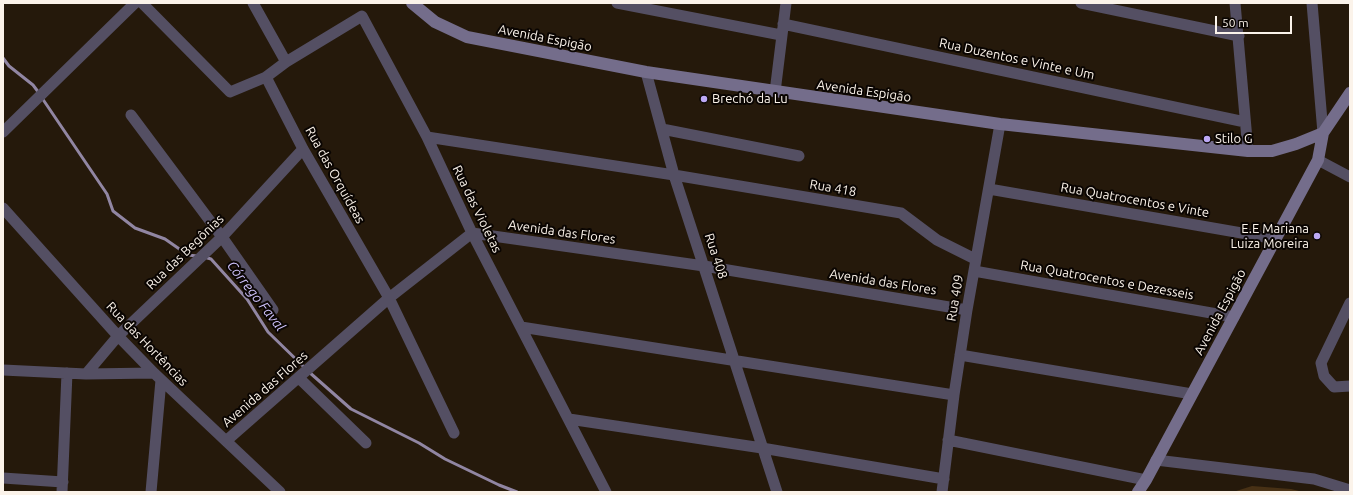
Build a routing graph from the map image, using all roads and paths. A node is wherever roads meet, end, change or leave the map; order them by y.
1 (135, 3) edge
2 (142, 3) edge
3 (253, 3) edge
4 (412, 3) edge
5 (617, 3) edge
6 (786, 3) edge
7 (1081, 3) edge
8 (1235, 3) edge
9 (1312, 3) edge
10 (782, 30) junction
11 (1239, 36) junction
12 (286, 62) junction
13 (646, 72) junction
14 (266, 77) junction
15 (775, 92) junction
16 (1350, 93) edge
17 (131, 115) dead end
18 (1245, 122) junction
19 (1000, 124) junction
20 (662, 128) junction
21 (3, 132) edge
22 (1323, 133) junction
23 (427, 137) junction
24 (303, 149) junction
25 (1248, 151) junction
26 (799, 156) dead end
27 (1318, 160) junction
28 (674, 175) junction
29 (1350, 177) edge
30 (989, 189) junction
31 (3, 208) edge
32 (472, 233) junction
33 (222, 237) junction
34 (1276, 239) junction
35 (975, 260) junction
36 (704, 266) junction
37 (974, 271) junction
38 (389, 298) junction
39 (1350, 303) edge
40 (273, 310) dead end
41 (967, 310) junction
42 (1234, 317) junction
43 (521, 327) junction
44 (118, 336) junction
45 (960, 354) junction
46 (735, 362) junction
47 (3, 370) edge
48 (67, 373) junction
49 (86, 374) junction
50 (158, 376) junction
51 (299, 378) junction
52 (1350, 386) edge
53 (1192, 394) junction
54 (954, 395) junction
55 (569, 419) junction
56 (454, 433) dead end
57 (948, 440) junction
58 (226, 441) junction
59 (366, 443) dead end
60 (762, 448) junction
61 (1156, 460) junction
62 (3, 478) edge
63 (944, 479) junction
64 (1146, 480) junction
65 (62, 487) edge
66 (1350, 490) edge
67 (151, 492) edge
68 (280, 492) edge
69 (606, 492) edge
70 (777, 492) edge
71 (942, 492) edge
72 (1138, 492) edge

1 - 21 street
2 - 14 street
3 - 12 street
4 - 13 street, Avenida Espigão
5 - 10 street, Rua Duzentos e Vinte e Um
6 - 10 street
7 - 11 street
8 - 11 street
9 - 22 street
10 - 15 street
10 - 18 street, Rua Duzentos e Vinte e Um
11 - 18 street
12 - 14 street, Rua das Violetas
12 - 23 street, Rua das Violetas
13 - 15 street, Avenida Espigão
13 - 20 street, Rua 408
14 - 24 street, Rua das Orquídeas
15 - 19 street, Avenida Espigão
16 - 22 street, Avenida Espigão
17 - 33 street
18 - 25 street
19 - 25 street, Avenida Espigão
19 - 30 street, Rua 409
20 - 26 street
20 - 28 street, Rua 408
22 - 25 street, Avenida Espigão
22 - 27 street, Avenida Espigão
23 - 28 street, Rua 418
23 - 32 street, Rua das Violetas
24 - 33 street, Rua das Begônias
24 - 38 street, Rua das Orquídeas
27 - 29 street
27 - 34 street, Avenida Espigão
28 - 35 street, Rua 418
28 - 36 street, Rua 408
30 - 34 street, Rua Quatrocentos e Vinte
30 - 35 street, Rua 409
31 - 44 street, Rua das Hortências
32 - 36 street, Avenida das Flores
32 - 38 street, Avenida das Flores
32 - 43 street, Rua das Violetas
33 - 40 street
33 - 44 street, Rua das Begônias
34 - 42 street, Avenida Espigão
35 - 37 street, Rua 409
36 - 41 street, Avenida das Flores
36 - 46 street, Rua 408
37 - 41 street, Rua 409
37 - 42 street, Rua Quatrocentos e Dezesseis
38 - 51 street, Avenida das Flores
38 - 56 street, Rua das Orquídeas
39 - 52 street
41 - 45 street, Rua 409
42 - 53 street, Avenida Espigão
43 - 46 street
43 - 55 street, Rua das Violetas
44 - 49 street, Rua das Begônias
44 - 50 street, Rua das Hortências
45 - 53 street
45 - 54 street, Rua 409
46 - 54 street
46 - 60 street, Rua 408
47 - 48 street
48 - 49 street
48 - 65 street
49 - 50 street
50 - 58 street, Rua das Hortências
50 - 67 street
51 - 58 street, Avenida das Flores
51 - 59 street
53 - 61 street, Avenida Espigão
54 - 57 street, Rua 409
55 - 60 street
55 - 69 street, Rua das Violetas
57 - 63 street, Rua 409
57 - 64 street
58 - 68 street, Rua das Hortências
60 - 63 street
60 - 70 street, Rua 408
61 - 64 street, Avenida Espigão
61 - 66 street
62 - 65 street
63 - 71 street, Rua 409
64 - 72 street, Avenida Espigão

